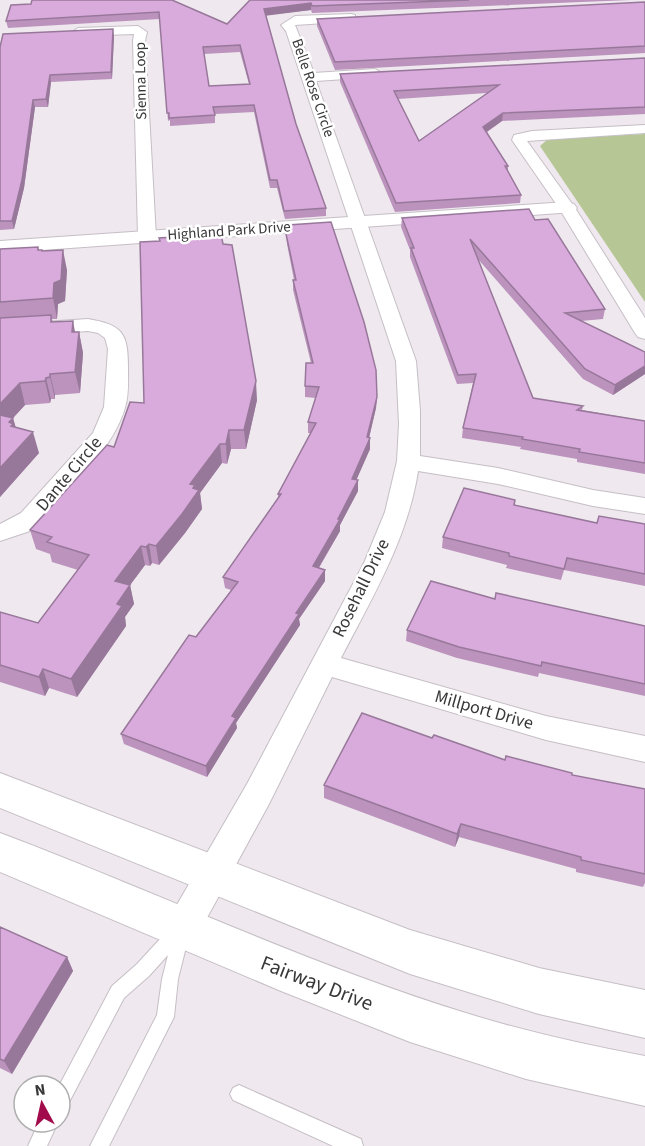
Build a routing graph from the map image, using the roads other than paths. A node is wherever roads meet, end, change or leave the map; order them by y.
1 (361, 17) edge
2 (62, 33) edge
3 (394, 72) edge
4 (309, 77) junction
5 (645, 129) edge
6 (567, 208) junction
7 (359, 222) junction
8 (147, 237) junction
9 (0, 247) edge
10 (0, 331) edge
11 (645, 333) edge
12 (408, 462) junction
13 (645, 506) edge
14 (0, 534) edge
15 (325, 664) junction
16 (645, 749) edge
17 (0, 790) edge
18 (0, 852) edge
19 (215, 874) junction
20 (183, 927) junction
21 (645, 1014) edge
22 (72, 1079) edge
23 (645, 1081) edge
24 (239, 1094) dead end
25 (99, 1146) edge
26 (354, 1146) edge

1 - 4 street, Belle Rose Circle
2 - 8 street, Sienna Loop
3 - 4 street
4 - 7 street, Belle Rose Circle
5 - 6 street
6 - 7 street, Highland Park Drive
6 - 11 street
7 - 8 street, Highland Park Drive
7 - 12 street, Rosehall Drive
8 - 9 street, Highland Park Drive
10 - 14 street, Dante Circle
12 - 13 street
12 - 15 street, Rosehall Drive
15 - 16 street, Millport Drive
15 - 19 street, Rosehall Drive
17 - 19 main road
18 - 20 main road, Fairway Drive
19 - 20 street, Rosehall Drive
19 - 21 main road
20 - 22 lane
20 - 23 main road, Fairway Drive
20 - 25 lane
24 - 26 lane

